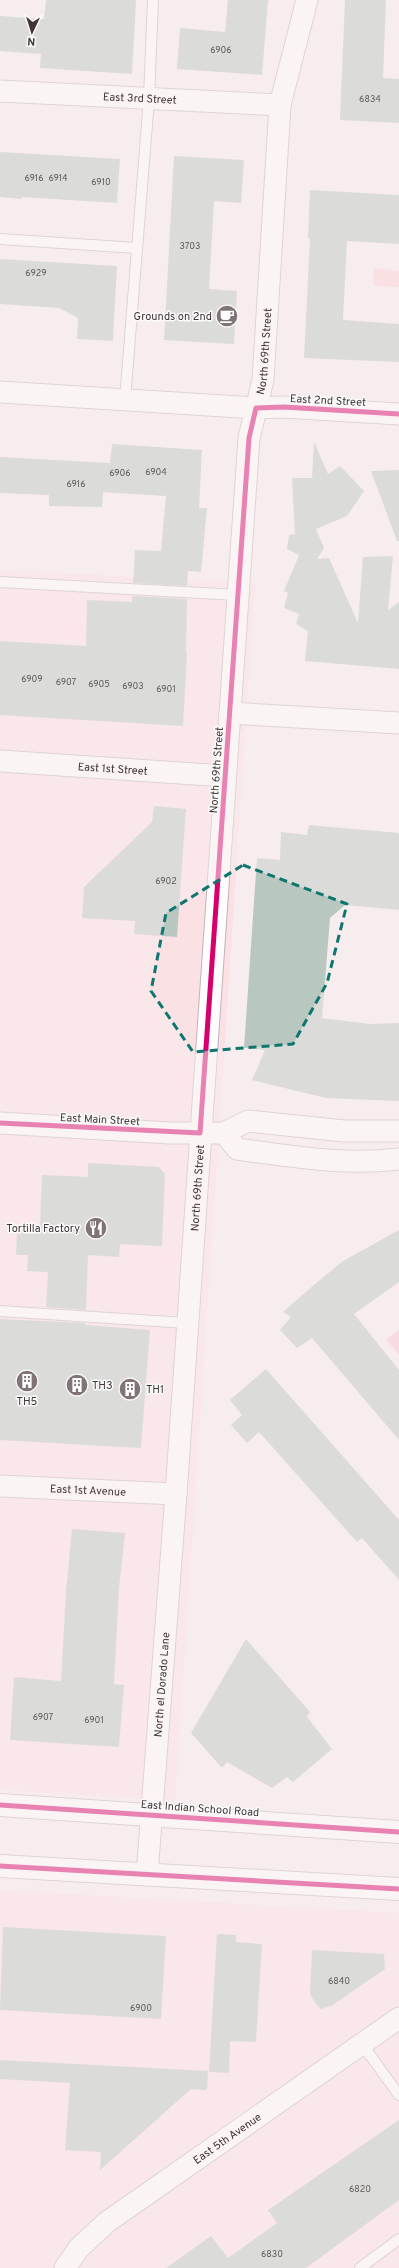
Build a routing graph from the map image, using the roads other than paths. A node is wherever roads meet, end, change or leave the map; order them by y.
1 (153, 0) edge
2 (307, 0) edge
3 (0, 91) edge
4 (149, 98) junction
5 (280, 105) junction
6 (0, 240) edge
7 (137, 248) junction
8 (0, 392) edge
9 (125, 400) junction
10 (256, 408) junction
11 (399, 414) edge
12 (0, 582) edge
13 (238, 595) junction
14 (230, 713) junction
15 (399, 723) edge
16 (0, 761) edge
17 (225, 776) junction
18 (0, 1123) edge
19 (399, 1131) edge
20 (200, 1133) junction
21 (224, 1133) junction
22 (399, 1159) edge
23 (0, 1311) edge
24 (187, 1323) junction
25 (0, 1486) edge
26 (176, 1494) junction
27 (0, 1805) edge
28 (151, 1815) junction
29 (399, 1832) edge
30 (0, 1866) edge
31 (147, 1875) junction
32 (399, 1889) edge
33 (399, 2018) edge
34 (362, 2044) junction
35 (399, 2095) edge
36 (399, 2239) edge
37 (65, 2268) edge
38 (360, 2268) edge

1 - 4 lane
2 - 5 street, North 69th Street
3 - 4 street, East 3rd Street
4 - 5 street, East 3rd Street
4 - 7 lane
5 - 10 street, North 69th Street
6 - 7 lane
7 - 9 lane
8 - 9 street, East 2nd Street
9 - 10 street, East 2nd Street
10 - 11 street, East 2nd Street
10 - 13 street, North 69th Street
12 - 13 lane
13 - 14 street, North 69th Street
14 - 15 street
14 - 17 street, North 69th Street
16 - 17 street, East 1st Street
17 - 20 street, North 69th Street
18 - 20 street, East Main Street
19 - 21 street, East Main Street
20 - 21 street, East Main Street
20 - 24 street, North 69th Street
21 - 22 street
23 - 24 lane
24 - 26 street, North 69th Street
25 - 26 street, East 1st Avenue
26 - 28 street, North el Dorado Lane
27 - 28 main road, East Indian School Road
28 - 29 main road, East Indian School Road
28 - 31 street, North el Dorado Lane
30 - 31 main road
31 - 32 main road
33 - 34 street, East 5th Avenue
34 - 35 lane
34 - 37 street, East 5th Avenue
36 - 38 lane

